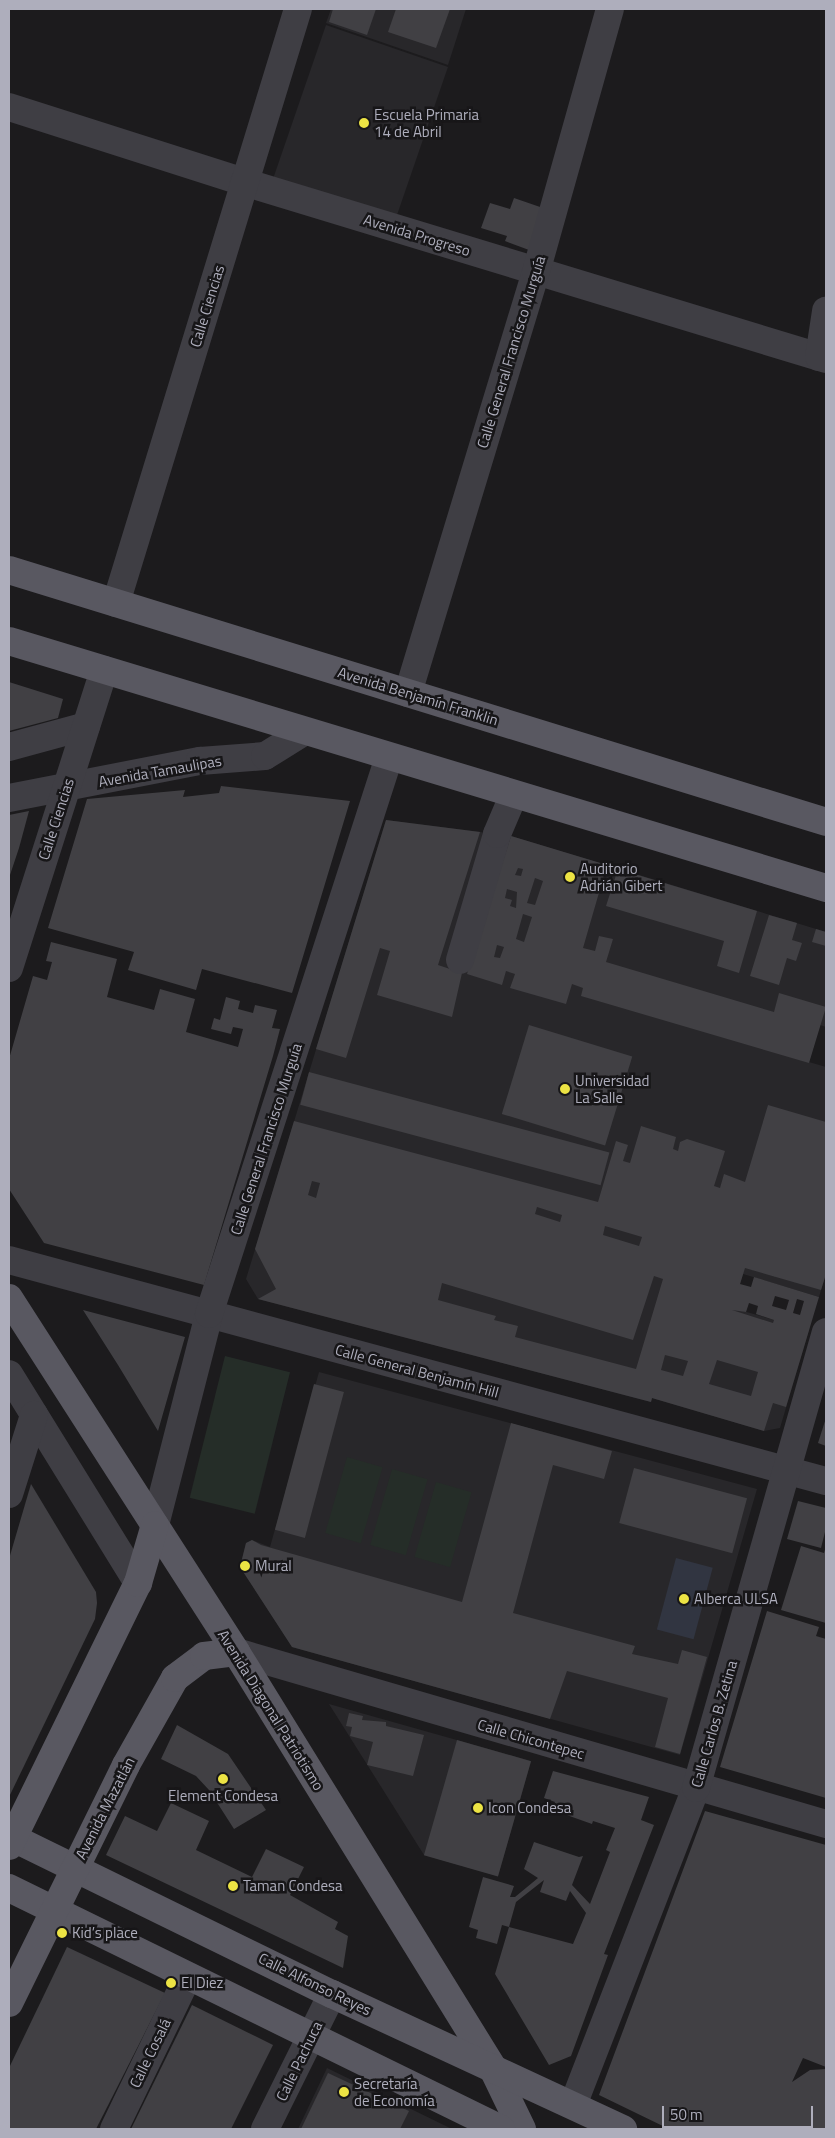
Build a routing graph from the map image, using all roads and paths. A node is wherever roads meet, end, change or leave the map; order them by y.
1 (298, 9) edge
2 (610, 9) edge
3 (9, 107) edge
4 (244, 182) junction
5 (536, 272) junction
6 (826, 311) edge
7 (823, 358) edge
8 (9, 570) edge
9 (116, 603) junction
10 (9, 641) edge
11 (104, 670) junction
12 (408, 693) junction
13 (86, 726) junction
14 (304, 731) junction
15 (9, 747) edge
16 (389, 757) junction
17 (66, 788) junction
18 (514, 794) junction
19 (9, 798) edge
20 (826, 822) edge
21 (826, 888) edge
22 (460, 960) dead end
23 (9, 968) edge
24 (9, 1260) edge
25 (9, 1298) edge
26 (209, 1314) junction
27 (826, 1332) edge
28 (9, 1374) edge
29 (34, 1415) junction
30 (787, 1470) junction
31 (826, 1481) edge
32 (9, 1494) edge
33 (155, 1526) junction
34 (138, 1582) junction
35 (236, 1652) junction
36 (696, 1788) junction
37 (826, 1824) edge
38 (10, 1840) edge
39 (75, 1868) junction
40 (9, 1888) edge
41 (54, 1910) junction
42 (187, 1978) junction
43 (332, 1994) junction
44 (9, 2003) edge
45 (310, 2037) junction
46 (492, 2067) junction
47 (573, 2105) junction
48 (114, 2129) edge
49 (265, 2129) edge
50 (501, 2129) edge
51 (522, 2129) edge
52 (623, 2129) edge

1 - 4 street, Calle Ciencias
2 - 5 street, Calle General Francisco Murguía
3 - 4 street, Avenida Progreso
4 - 5 street, Avenida Progreso
4 - 9 street, Calle Ciencias
5 - 7 street, Avenida Progreso
5 - 12 street, Calle General Francisco Murguía
6 - 7 street
8 - 9 main road, Avenida Benjamín Franklin
9 - 12 main road, Avenida Benjamín Franklin
10 - 11 main road
11 - 13 street, Calle Ciencias
11 - 14 main road
12 - 20 main road, Avenida Benjamín Franklin
13 - 15 street
13 - 17 street, Calle Ciencias
14 - 16 main road
14 - 17 street, Avenida Tamaulipas
16 - 18 main road
16 - 26 street, Calle General Francisco Murguía
17 - 19 street, Avenida Tamaulipas
17 - 23 street, Calle Ciencias
18 - 21 main road
18 - 22 street
24 - 26 street, Calle General Benjamín Hill
25 - 33 main road, Avenida Diagonal Patriotismo
26 - 30 street, Calle General Benjamín Hill
26 - 33 street, Calle General Francisco Murguía
27 - 30 street, Calle Carlos B. Zetina
28 - 29 street
29 - 32 street
29 - 34 street
30 - 31 street, Calle General Benjamín Hill
30 - 36 street, Calle Carlos B. Zetina
33 - 34 main road
33 - 35 main road, Avenida Diagonal Patriotismo
34 - 38 main road
35 - 36 street, Calle Chicontepec
35 - 39 main road, Avenida Mazatlán
35 - 46 main road, Avenida Diagonal Patriotismo
36 - 37 street, Calle Chicontepec
36 - 47 street, Calle Carlos B. Zetina
38 - 39 main road, Calle Alfonso Reyes
39 - 41 main road, Avenida Mazatlán
39 - 43 main road, Calle Alfonso Reyes
40 - 41 main road
41 - 42 main road
41 - 44 main road, Avenida Mazatlán
42 - 45 main road
42 - 48 street, Calle Cosalá
43 - 45 street, Calle Pachuca
43 - 46 main road, Calle Alfonso Reyes
45 - 49 street, Calle Pachuca
45 - 50 main road
46 - 47 main road, Calle Alfonso Reyes
46 - 51 main road, Avenida Diagonal Patriotismo
47 - 52 main road, Calle Alfonso Reyes

